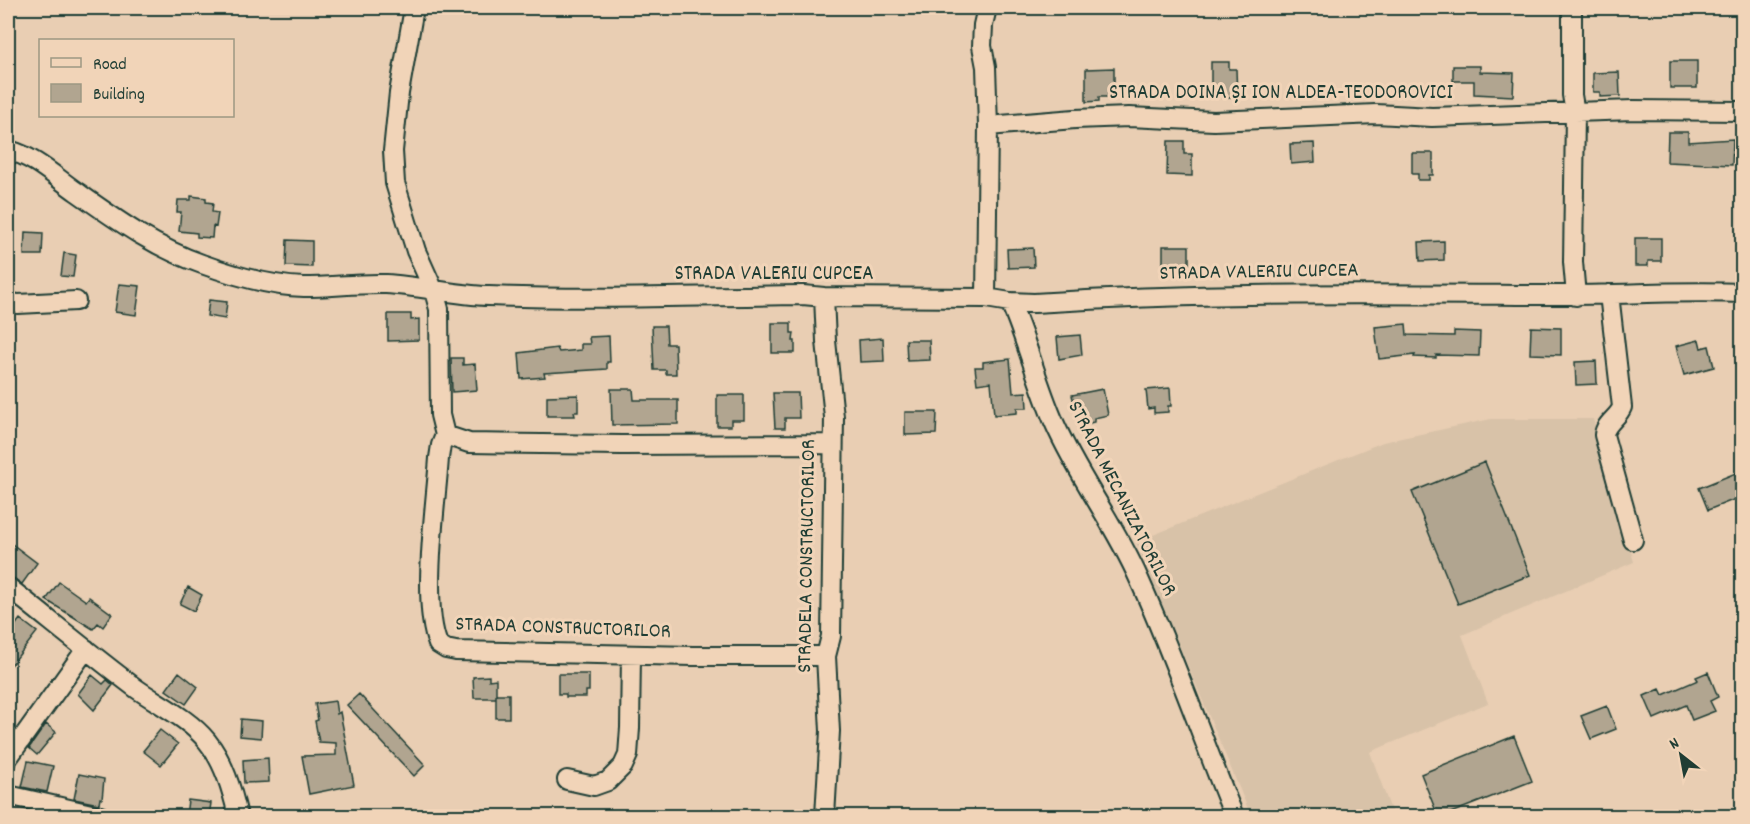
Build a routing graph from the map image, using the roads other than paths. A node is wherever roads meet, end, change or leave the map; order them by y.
1 (414, 8) edge
2 (987, 8) edge
3 (1572, 8) edge
4 (1743, 111) edge
5 (1575, 112) junction
6 (988, 126) junction
7 (8, 150) edge
8 (434, 291) junction
9 (1743, 293) edge
10 (1609, 294) junction
11 (1576, 296) junction
12 (824, 297) junction
13 (986, 298) junction
14 (76, 301) dead end
15 (8, 302) edge
16 (1010, 302) junction
17 (445, 435) junction
18 (832, 444) junction
19 (1633, 540) dead end
20 (8, 587) edge
21 (86, 649) junction
22 (631, 655) junction
23 (826, 656) junction
24 (8, 758) edge
25 (567, 780) dead end
26 (8, 795) edge
27 (100, 816) edge
28 (238, 816) edge
29 (825, 816) edge
30 (1234, 816) edge

1 - 8 street, STRADA CONSTRUCTORILOR
2 - 6 street
3 - 5 street
4 - 5 street, STRADA DOINA ȘI ION ALDEA-TEODOROVICI
5 - 6 street, STRADA DOINA ȘI ION ALDEA-TEODOROVICI
5 - 11 street
6 - 13 street
7 - 8 street, STRADA VALERIU CUPCEA
8 - 12 street, STRADA VALERIU CUPCEA
8 - 17 street, STRADA CONSTRUCTORILOR
9 - 10 street, STRADA VALERIU CUPCEA
10 - 11 street, STRADA VALERIU CUPCEA
10 - 19 street
11 - 16 street, STRADA VALERIU CUPCEA
12 - 13 street, STRADA VALERIU CUPCEA
12 - 18 street, STRADELA CONSTRUCTORILOR
13 - 16 street, STRADA VALERIU CUPCEA
14 - 15 street
16 - 30 street, STRADA MECANIZATORILOR
17 - 18 street
17 - 22 street, STRADA CONSTRUCTORILOR
18 - 23 street, STRADELA CONSTRUCTORILOR
20 - 21 street
21 - 24 street
21 - 28 street
22 - 23 street, STRADA CONSTRUCTORILOR
22 - 25 street
23 - 29 street, STRADELA CONSTRUCTORILOR
26 - 27 street

